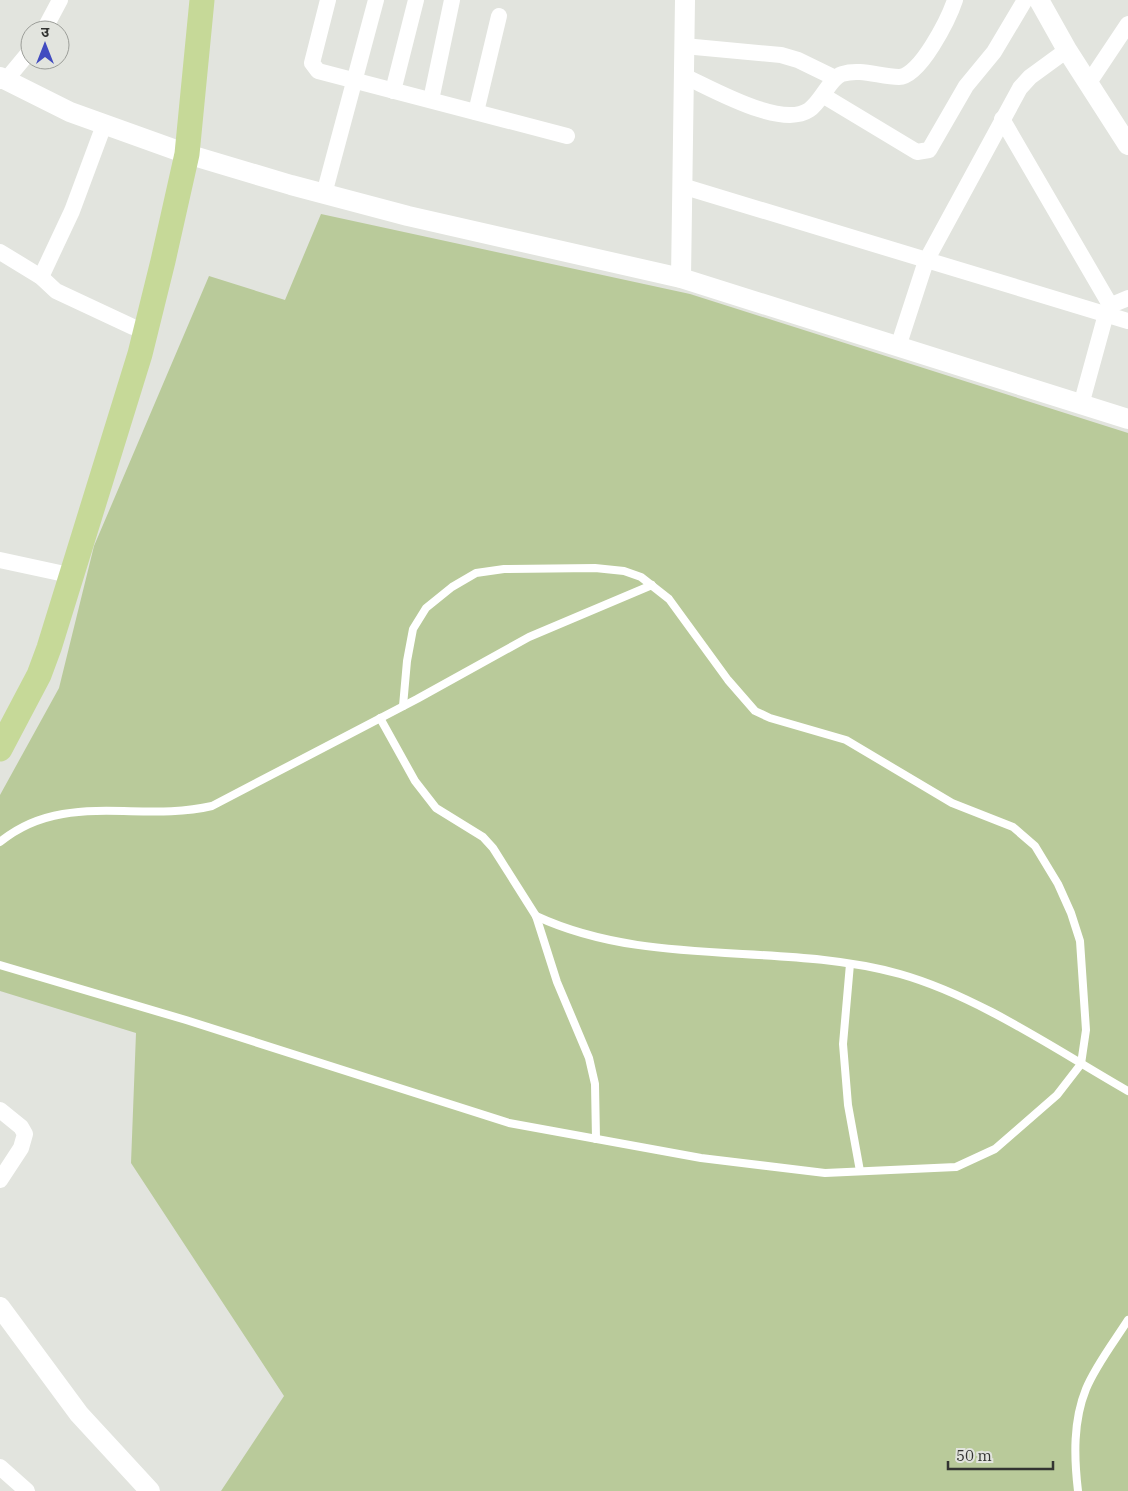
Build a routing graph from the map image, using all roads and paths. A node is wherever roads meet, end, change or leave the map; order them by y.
1 (60, 0) edge
2 (188, 0) edge
3 (202, 0) edge
4 (328, 0) edge
5 (376, 0) edge
6 (416, 0) edge
7 (452, 0) edge
8 (685, 0) edge
9 (955, 0) edge
10 (1025, 0) edge
11 (1039, 0) edge
12 (499, 16) dead end
13 (49, 20) edge
14 (1128, 24) edge
15 (684, 46) junction
16 (1067, 50) junction
17 (20, 61) edge
18 (684, 76) junction
19 (834, 78) junction
20 (2, 79) edge
21 (355, 81) junction
22 (1088, 84) junction
23 (393, 91) junction
24 (824, 96) junction
25 (431, 100) junction
26 (476, 112) junction
27 (1002, 119) junction
28 (104, 125) junction
29 (567, 136) dead end
30 (1128, 145) edge
31 (179, 152) junction
32 (682, 186) junction
33 (324, 194) junction
34 (0, 252) edge
35 (926, 261) junction
36 (41, 277) junction
37 (681, 278) junction
38 (1128, 298) edge
39 (1108, 310) junction
40 (1128, 321) edge
41 (133, 327) junction
42 (898, 347) junction
43 (1081, 405) junction
44 (1128, 419) edge
45 (0, 560) edge
46 (60, 573) junction
47 (652, 584) junction
48 (403, 706) junction
49 (380, 718) junction
50 (0, 723) edge
51 (0, 749) edge
52 (0, 842) edge
53 (536, 916) junction
54 (850, 964) junction
55 (0, 965) edge
56 (1081, 1064) junction
57 (1128, 1091) edge
58 (0, 1110) edge
59 (596, 1139) junction
60 (860, 1171) junction
61 (0, 1180) edge
62 (0, 1308) edge
63 (1128, 1320) edge
64 (0, 1467) edge
65 (27, 1491) edge
66 (150, 1491) edge
67 (1078, 1491) edge

1 - 13 street
2 - 31 main road
3 - 31 main road
4 - 21 street
5 - 21 street
6 - 23 street
7 - 25 street
8 - 15 street
9 - 19 street
10 - 24 street
11 - 16 street
12 - 26 street
14 - 22 street
15 - 18 street
15 - 19 street
16 - 22 street
16 - 27 street
17 - 20 street
18 - 24 street
18 - 32 street
19 - 24 street
20 - 28 street
21 - 23 street
21 - 33 street
22 - 30 street
23 - 25 street
25 - 26 street
26 - 29 street
27 - 35 street
27 - 39 street
28 - 31 street
28 - 36 street
31 - 33 street
31 - 41 main road
31 - 51 main road
32 - 35 street
32 - 37 street
33 - 37 street
34 - 36 street
35 - 39 street
35 - 42 street
36 - 41 street
37 - 42 street
38 - 39 street
39 - 40 street
39 - 43 street
41 - 46 main road
42 - 43 street
43 - 44 street
45 - 46 street
46 - 50 main road
47 - 48 lane
47 - 48 lane
47 - 56 lane
48 - 49 lane
49 - 52 lane
49 - 53 lane
53 - 54 lane
53 - 59 lane
54 - 56 lane
54 - 60 lane
55 - 59 lane
56 - 57 lane
56 - 60 lane
58 - 61 street
59 - 60 lane
62 - 66 street
63 - 67 lane
64 - 65 street

